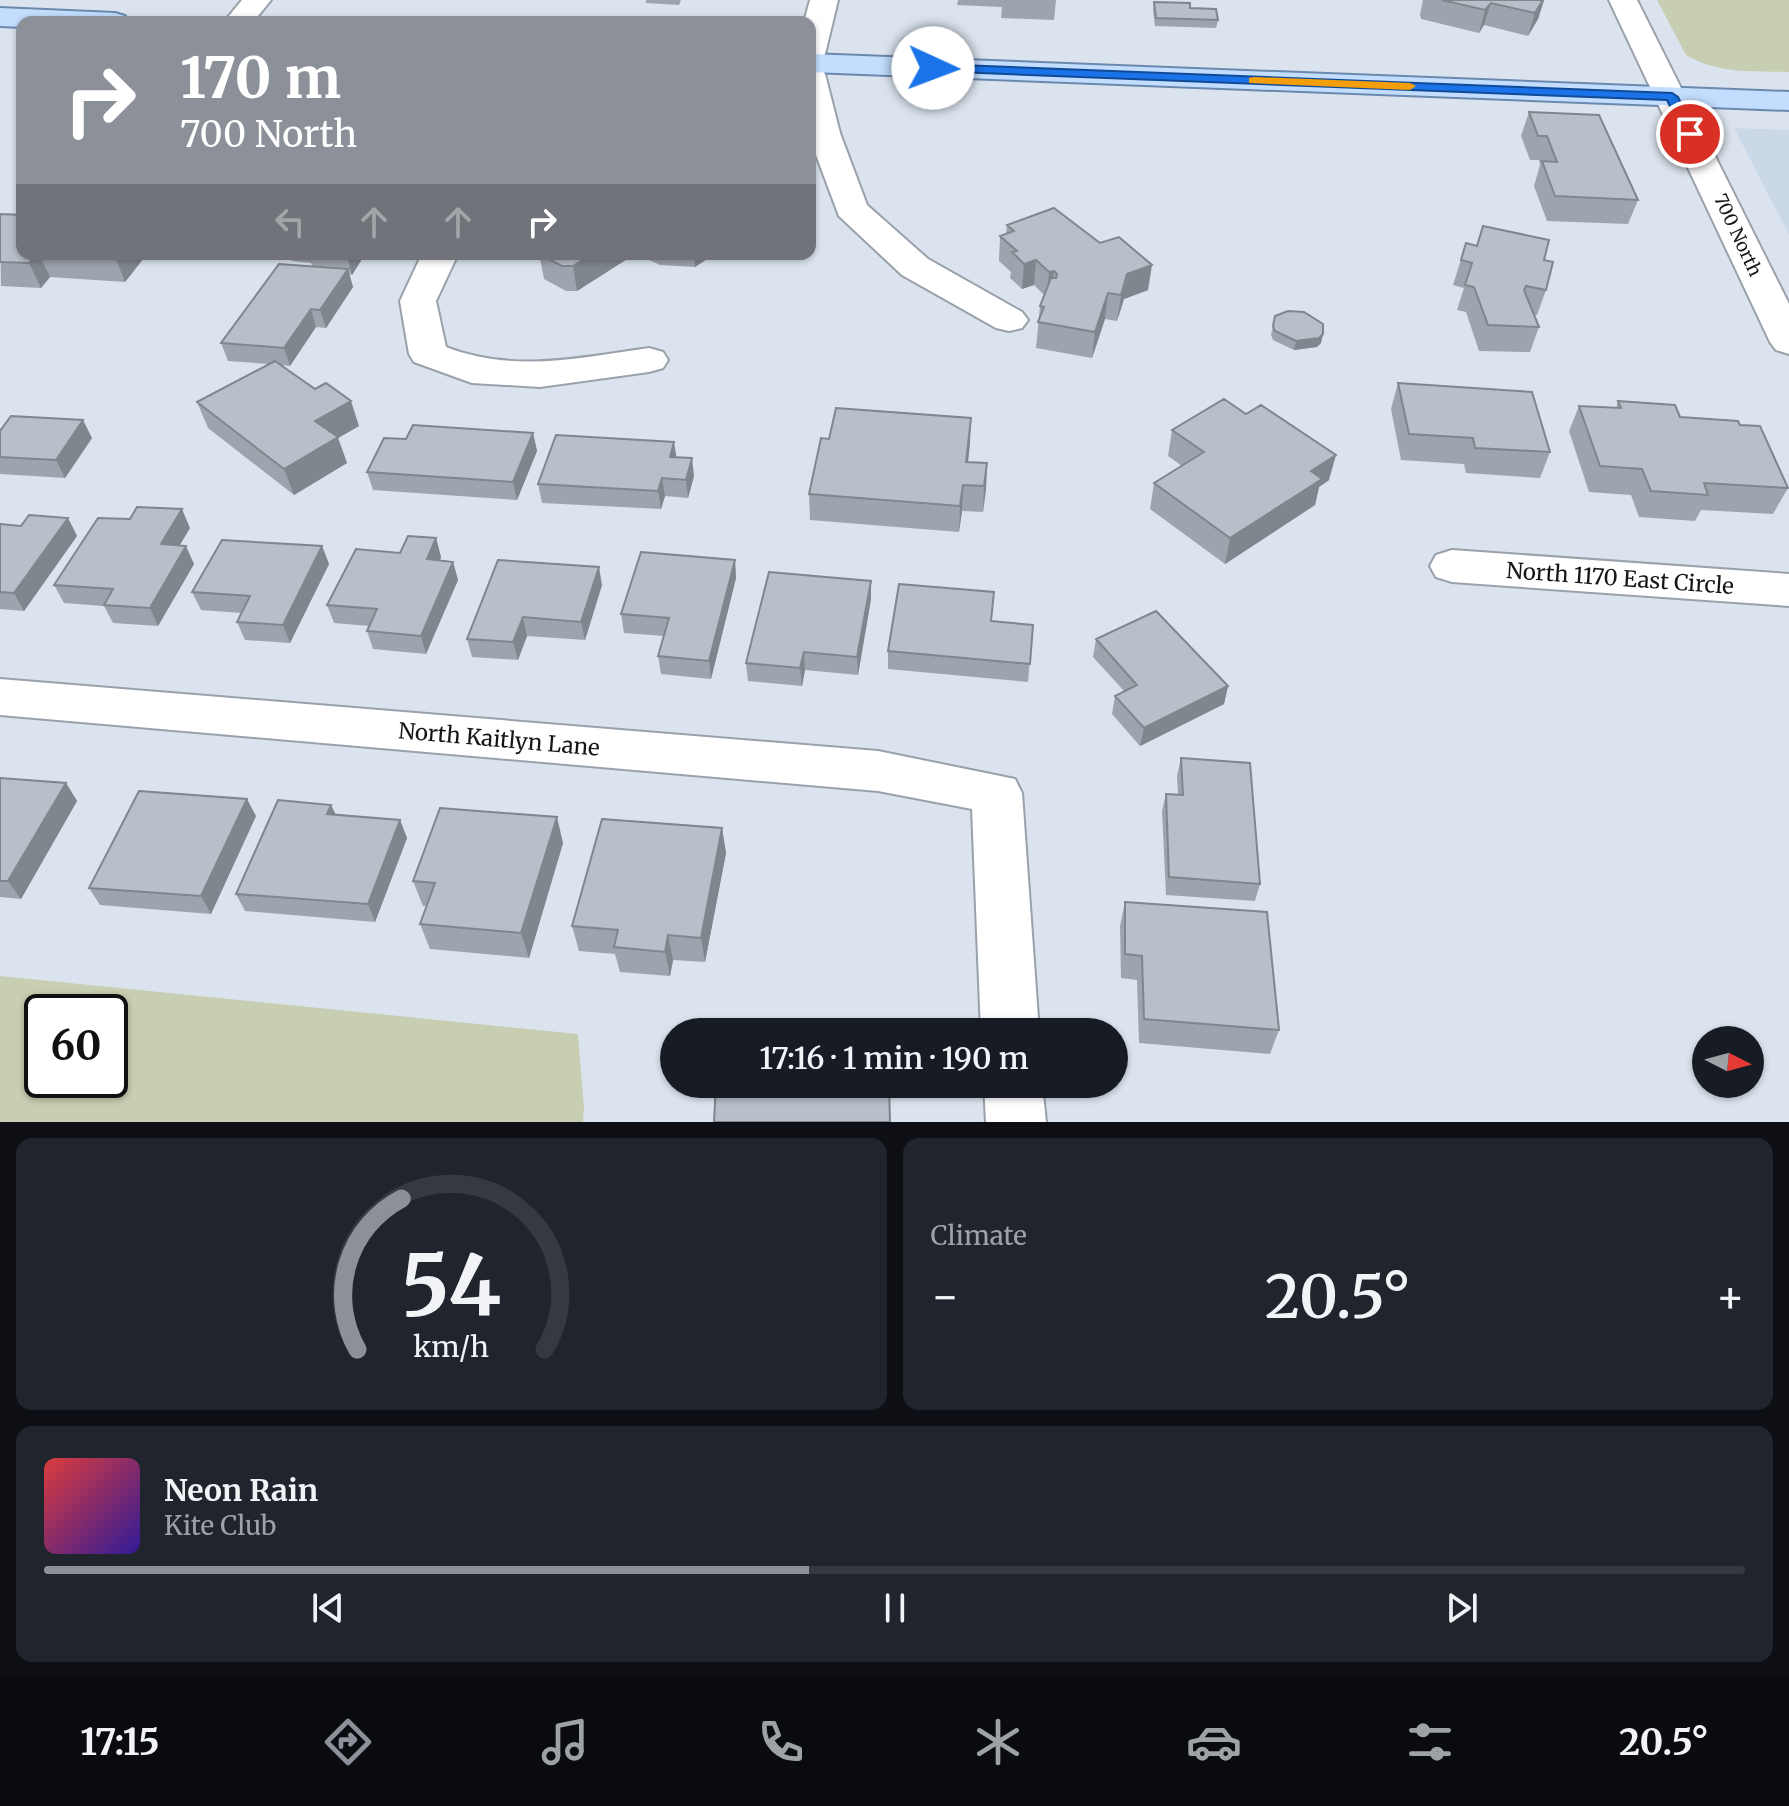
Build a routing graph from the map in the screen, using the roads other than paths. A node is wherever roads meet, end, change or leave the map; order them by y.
1 (257, 0) edge
2 (824, 0) edge
3 (1623, 0) edge
4 (243, 16) edge
5 (816, 31) edge
6 (816, 63) edge
7 (1672, 97) junction
8 (816, 99) edge
9 (1789, 101) edge
10 (437, 260) edge
11 (1775, 284) edge
12 (1009, 320) dead end
13 (1789, 342) edge
14 (649, 360) dead end
15 (1452, 566) dead end
16 (1789, 590) edge
17 (0, 697) edge
18 (1009, 1018) edge
19 (1014, 1098) edge
20 (1016, 1122) edge

1 - 4 street
2 - 5 street
3 - 7 street, 700 North
6 - 7 main road
7 - 9 main road
7 - 11 street, 700 North
8 - 12 street
10 - 14 street
11 - 13 street, 700 North
15 - 16 street, North 1170 East Circle
17 - 18 street, North Kaitlyn Lane
19 - 20 street

